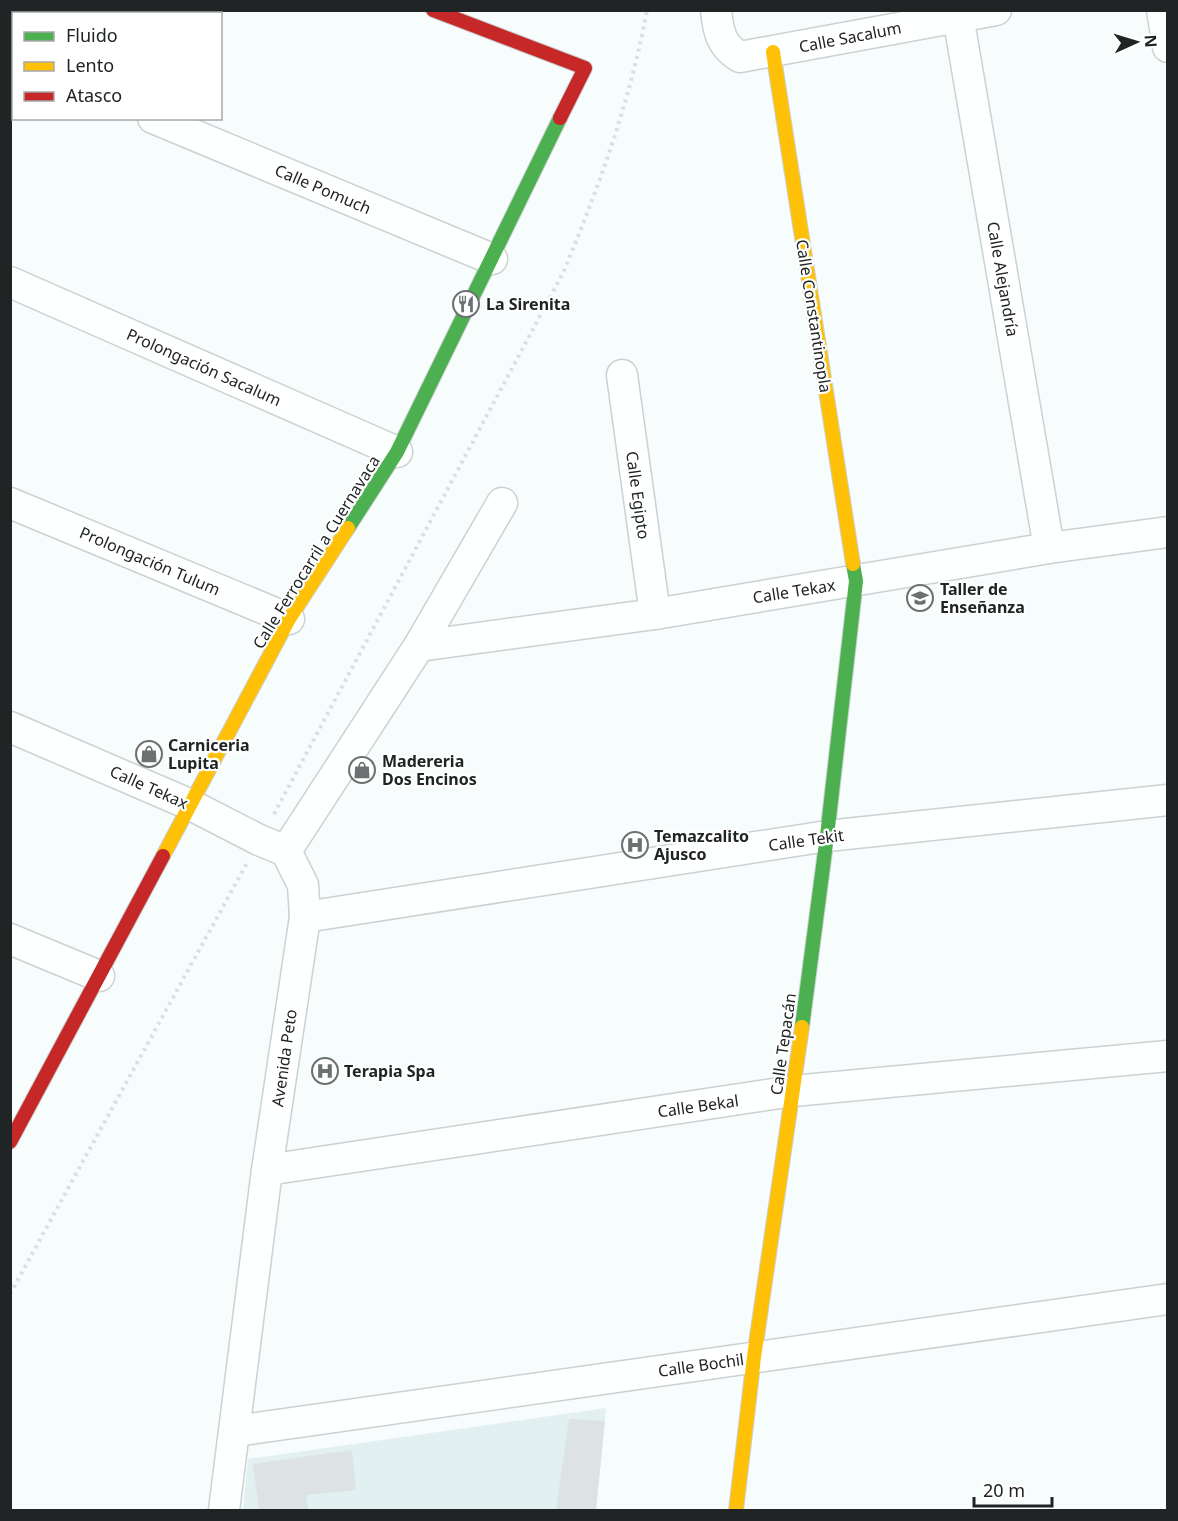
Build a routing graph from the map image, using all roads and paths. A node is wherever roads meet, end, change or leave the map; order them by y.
1 (647, 10) edge
2 (716, 10) edge
3 (996, 10) edge
4 (1162, 10) edge
5 (450, 13) edge
6 (957, 14) edge
7 (1167, 47) edge
8 (772, 52) junction
9 (158, 120) edge
10 (492, 259) junction
11 (10, 282) edge
12 (622, 375) dead end
13 (398, 452) junction
14 (10, 502) edge
15 (502, 503) dead end
16 (1167, 532) edge
17 (1049, 548) junction
18 (856, 581) junction
19 (655, 614) junction
20 (289, 620) junction
21 (419, 646) junction
22 (10, 727) edge
23 (1167, 800) edge
24 (191, 805) junction
25 (827, 836) junction
26 (273, 846) junction
27 (304, 917) junction
28 (10, 939) edge
29 (99, 976) junction
30 (1167, 1056) edge
31 (793, 1091) junction
32 (10, 1142) edge
33 (267, 1170) junction
34 (10, 1294) edge
35 (1167, 1299) edge
36 (754, 1357) junction
37 (236, 1431) junction
38 (224, 1510) edge
39 (736, 1510) edge

1 - 26 path
2 - 8 street, Calle Sacalum
3 - 6 street, Calle Sacalum
4 - 7 street
5 - 10 street, Calle Ferrocarril a Cuernavaca
6 - 8 street, Calle Sacalum
6 - 17 street, Calle Alejandría
8 - 18 street, Calle Constantinopla
9 - 10 street, Calle Pomuch
10 - 13 street, Calle Ferrocarril a Cuernavaca
11 - 13 street, Prolongación Sacalum
12 - 19 street, Calle Egipto
13 - 20 street, Calle Ferrocarril a Cuernavaca
14 - 20 street, Prolongación Tulum
15 - 21 street
16 - 17 street, Calle Tekax
17 - 18 street, Calle Tekax
18 - 19 street, Calle Tekax
18 - 25 street, Calle Tepacán
19 - 21 street, Calle Tekax
20 - 24 street, Calle Ferrocarril a Cuernavaca
21 - 26 street
22 - 24 street, Calle Tekax
23 - 25 street, Calle Tekit
24 - 26 street, Calle Tekax
24 - 29 street, Calle Ferrocarril a Cuernavaca
25 - 27 street, Calle Tekit
25 - 31 street, Calle Tepacán
26 - 27 street, Avenida Peto
26 - 34 path
27 - 33 street, Avenida Peto
28 - 29 street
29 - 32 street, Calle Ferrocarril a Cuernavaca
30 - 31 street, Calle Bekal
31 - 33 street, Calle Bekal
31 - 36 street, Calle Tepacán
33 - 37 street, Avenida Peto
35 - 36 street, Calle Bochil
36 - 37 street, Calle Bochil
36 - 39 street, Calle Tepacán
37 - 38 street, Avenida Peto

